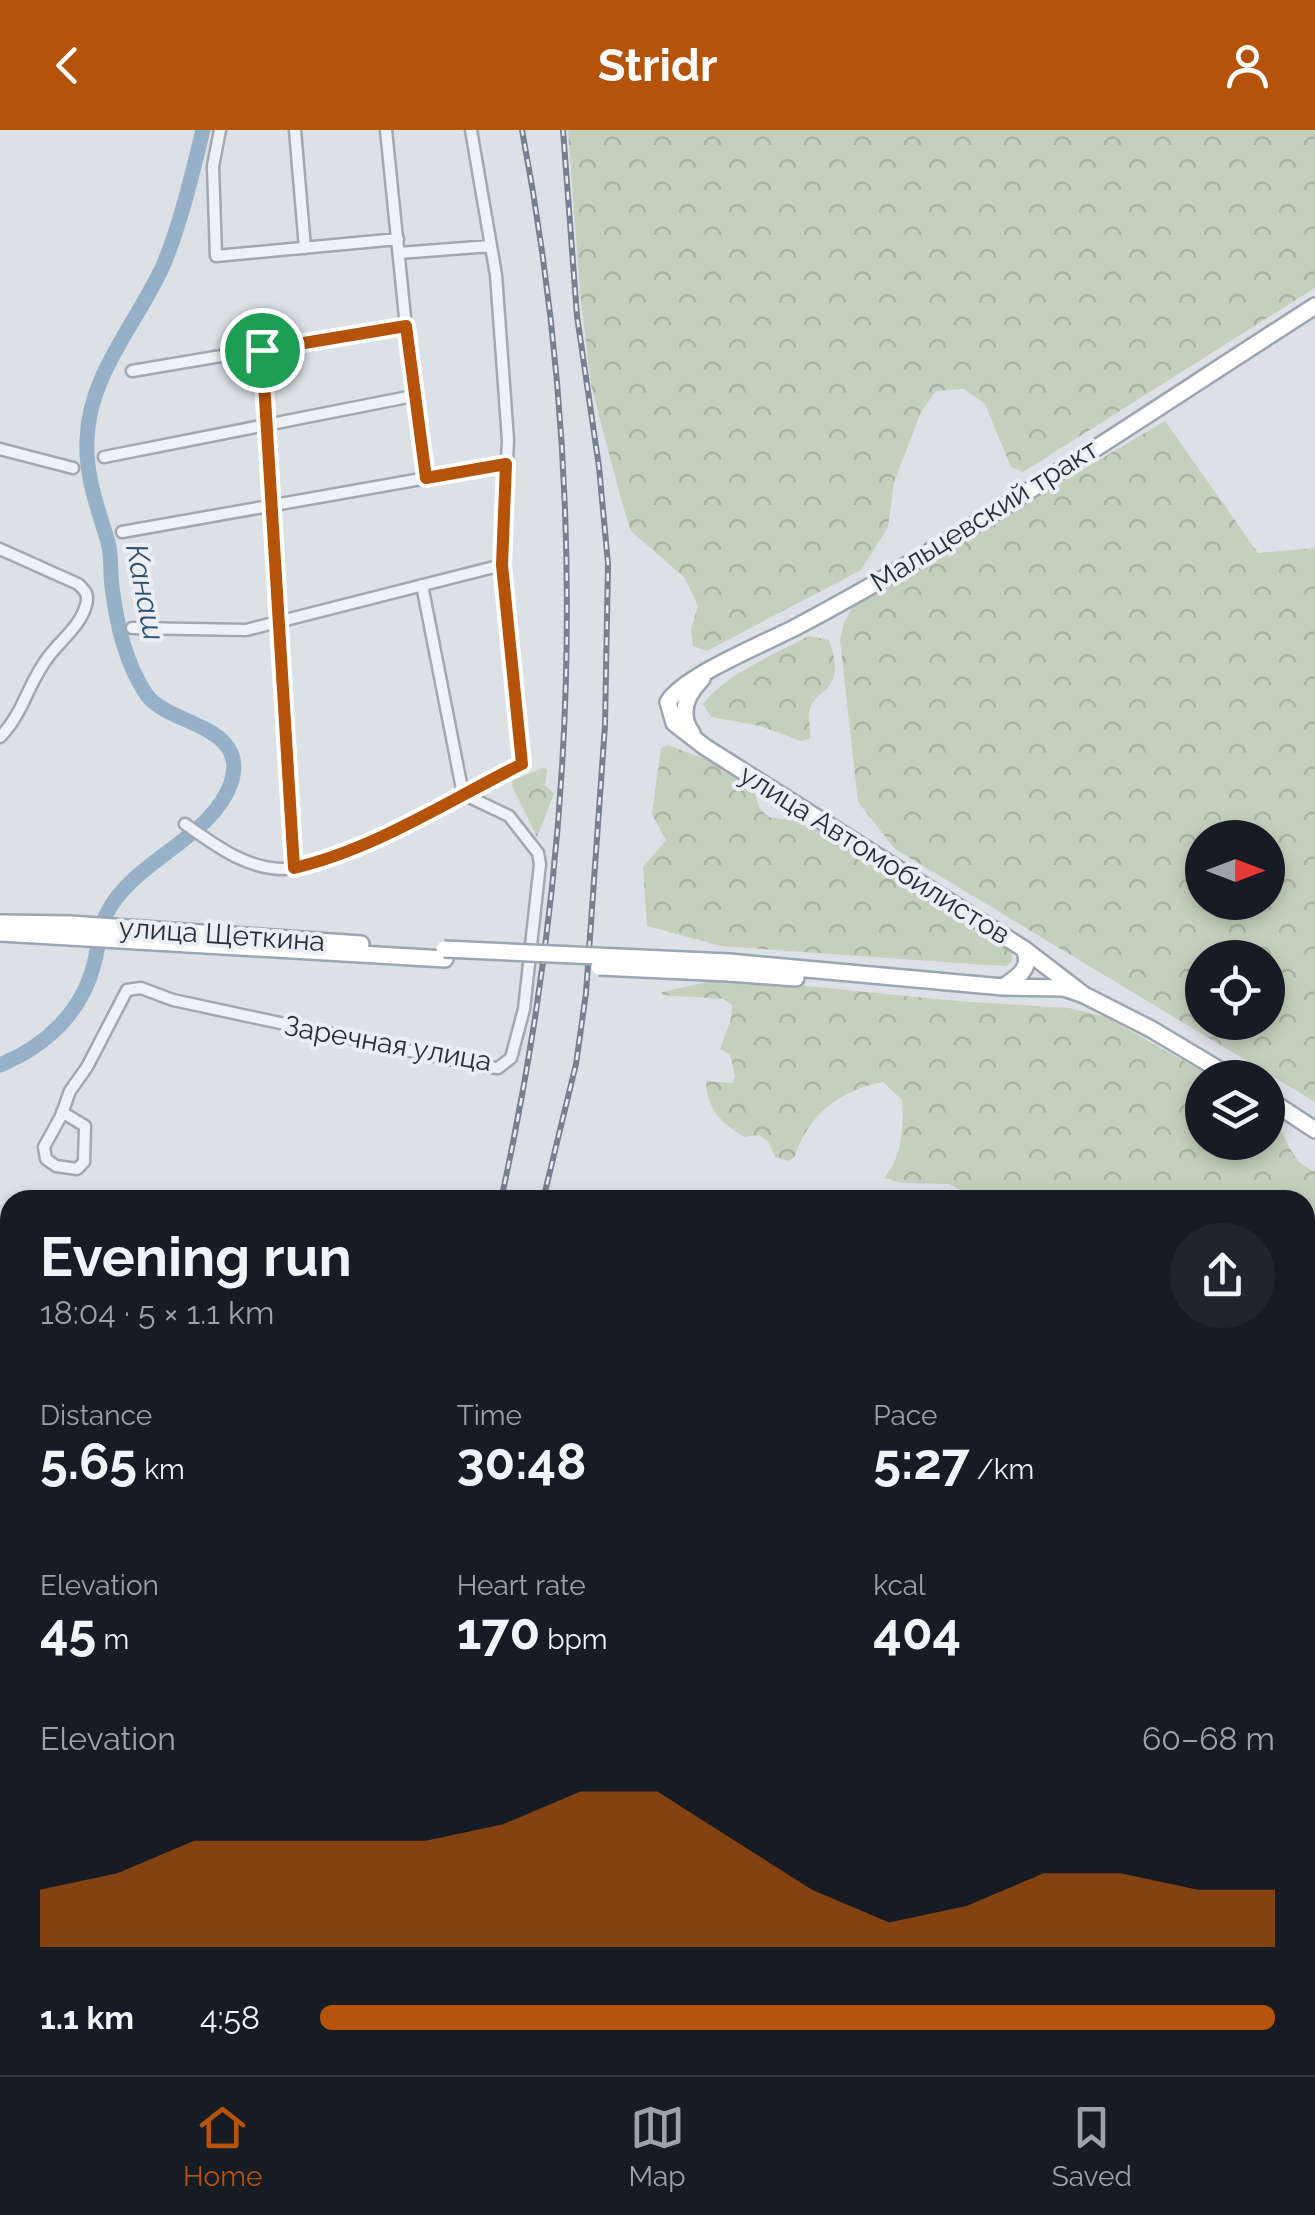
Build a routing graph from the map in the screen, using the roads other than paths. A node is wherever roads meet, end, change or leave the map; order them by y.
1 (220, 130) edge
2 (294, 130) edge
3 (386, 130) edge
4 (471, 130) edge
5 (398, 239) junction
6 (491, 246) junction
7 (305, 248) junction
8 (399, 253) junction
9 (1315, 306) edge
10 (406, 326) junction
11 (262, 350) junction
12 (132, 372) dead end
13 (413, 396) junction
14 (269, 424) junction
15 (0, 448) edge
16 (104, 457) dead end
17 (506, 464) junction
18 (73, 468) dead end
19 (426, 478) junction
20 (272, 505) junction
21 (122, 532) dead end
22 (0, 548) edge
23 (502, 565) junction
24 (422, 585) junction
25 (278, 624) junction
26 (132, 628) dead end
27 (0, 737) edge
28 (705, 747) joint
29 (463, 794) junction
30 (184, 824) dead end
31 (294, 868) junction
32 (0, 924) edge
33 (69, 931) junction
34 (0, 933) edge
35 (1024, 948) junction
36 (729, 968) junction
37 (1002, 987) junction
38 (1084, 995) junction
39 (1206, 1060) edge
40 (1285, 1111) edge
41 (62, 1112) junction
42 (1315, 1130) edge

1 - 7 street
2 - 7 street
3 - 5 street
4 - 6 street
5 - 7 street
5 - 8 street
6 - 8 street
6 - 17 street
8 - 10 street
9 - 28 main road, Мальцевский тракт
10 - 11 street
10 - 13 street
11 - 12 street
11 - 14 street
13 - 14 street
13 - 19 street
14 - 16 street
14 - 20 street
15 - 18 street
17 - 19 street
17 - 23 street
19 - 20 street
20 - 21 street
20 - 25 street
22 - 27 street
23 - 24 street
23 - 29 street
24 - 25 street
24 - 29 street
25 - 26 street
25 - 31 street
28 - 35 main road, улица Автомобилистов
29 - 31 street
29 - 41 street, Заречная улица
30 - 31 street
32 - 33 main road, улица Щеткина
33 - 34 main road
33 - 36 main road, улица Щеткина, bridge
35 - 37 main road, улица Автомобилистов
35 - 38 main road
36 - 37 main road
36 - 38 main road
37 - 38 main road, улица Автомобилистов
38 - 39 main road, улица Автомобилистов
40 - 42 main road
41 - 41 street

